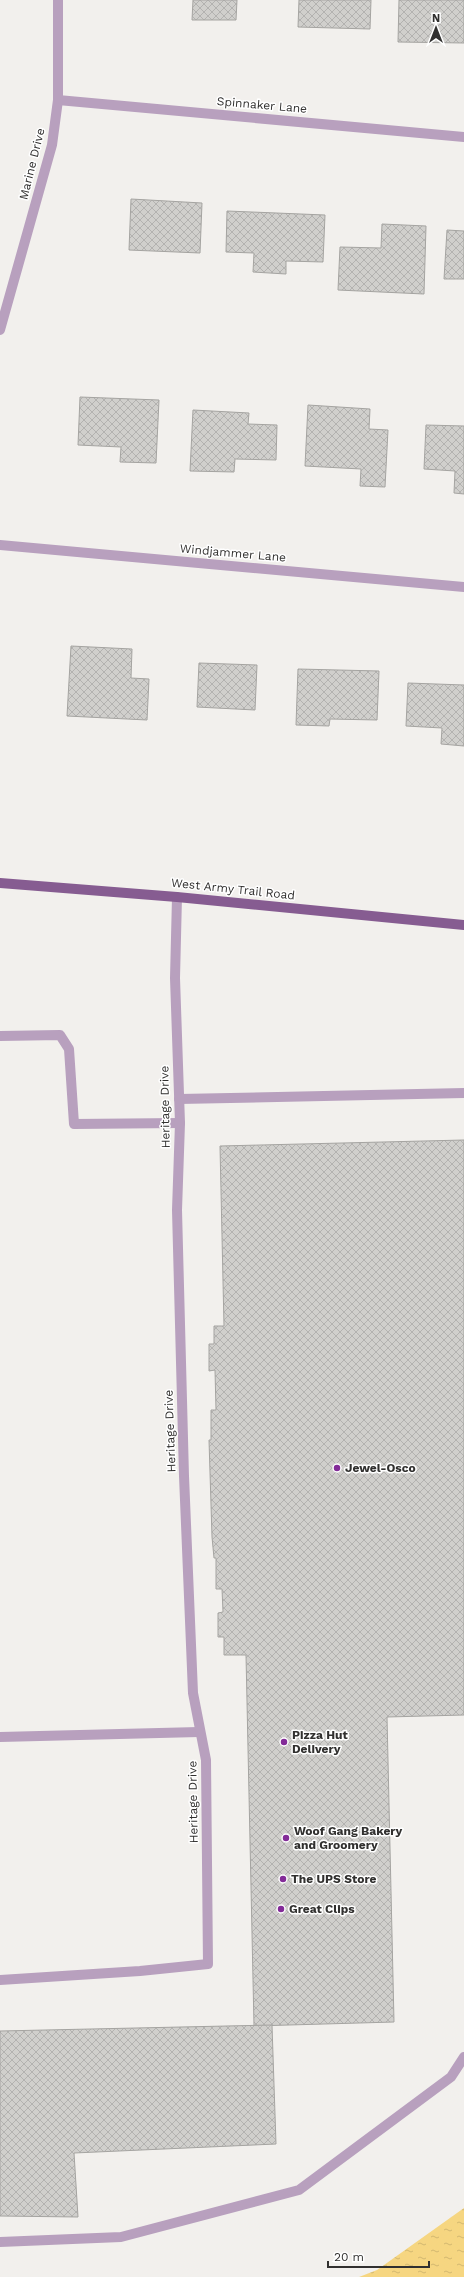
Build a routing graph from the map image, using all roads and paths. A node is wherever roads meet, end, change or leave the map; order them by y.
1 (58, 0) edge
2 (58, 100) junction
3 (464, 137) edge
4 (0, 330) edge
5 (0, 545) edge
6 (464, 587) edge
7 (0, 883) edge
8 (177, 897) junction
9 (464, 925) edge
10 (0, 1036) edge
11 (464, 1093) edge
12 (179, 1099) junction
13 (180, 1123) junction
14 (199, 1732) junction
15 (0, 1737) edge
16 (0, 1980) edge
17 (464, 2057) edge
18 (0, 2242) edge

1 - 2 street, Marine Drive
2 - 3 street, Spinnaker Lane
2 - 4 street, Marine Drive
5 - 6 street, Windjammer Lane
7 - 8 main road, West Army Trail Road
8 - 9 main road, West Army Trail Road
8 - 12 street, Heritage Drive
10 - 13 street
11 - 12 street
12 - 13 street, Heritage Drive
13 - 14 street, Heritage Drive
14 - 15 street
14 - 16 street, Heritage Drive
17 - 18 street

